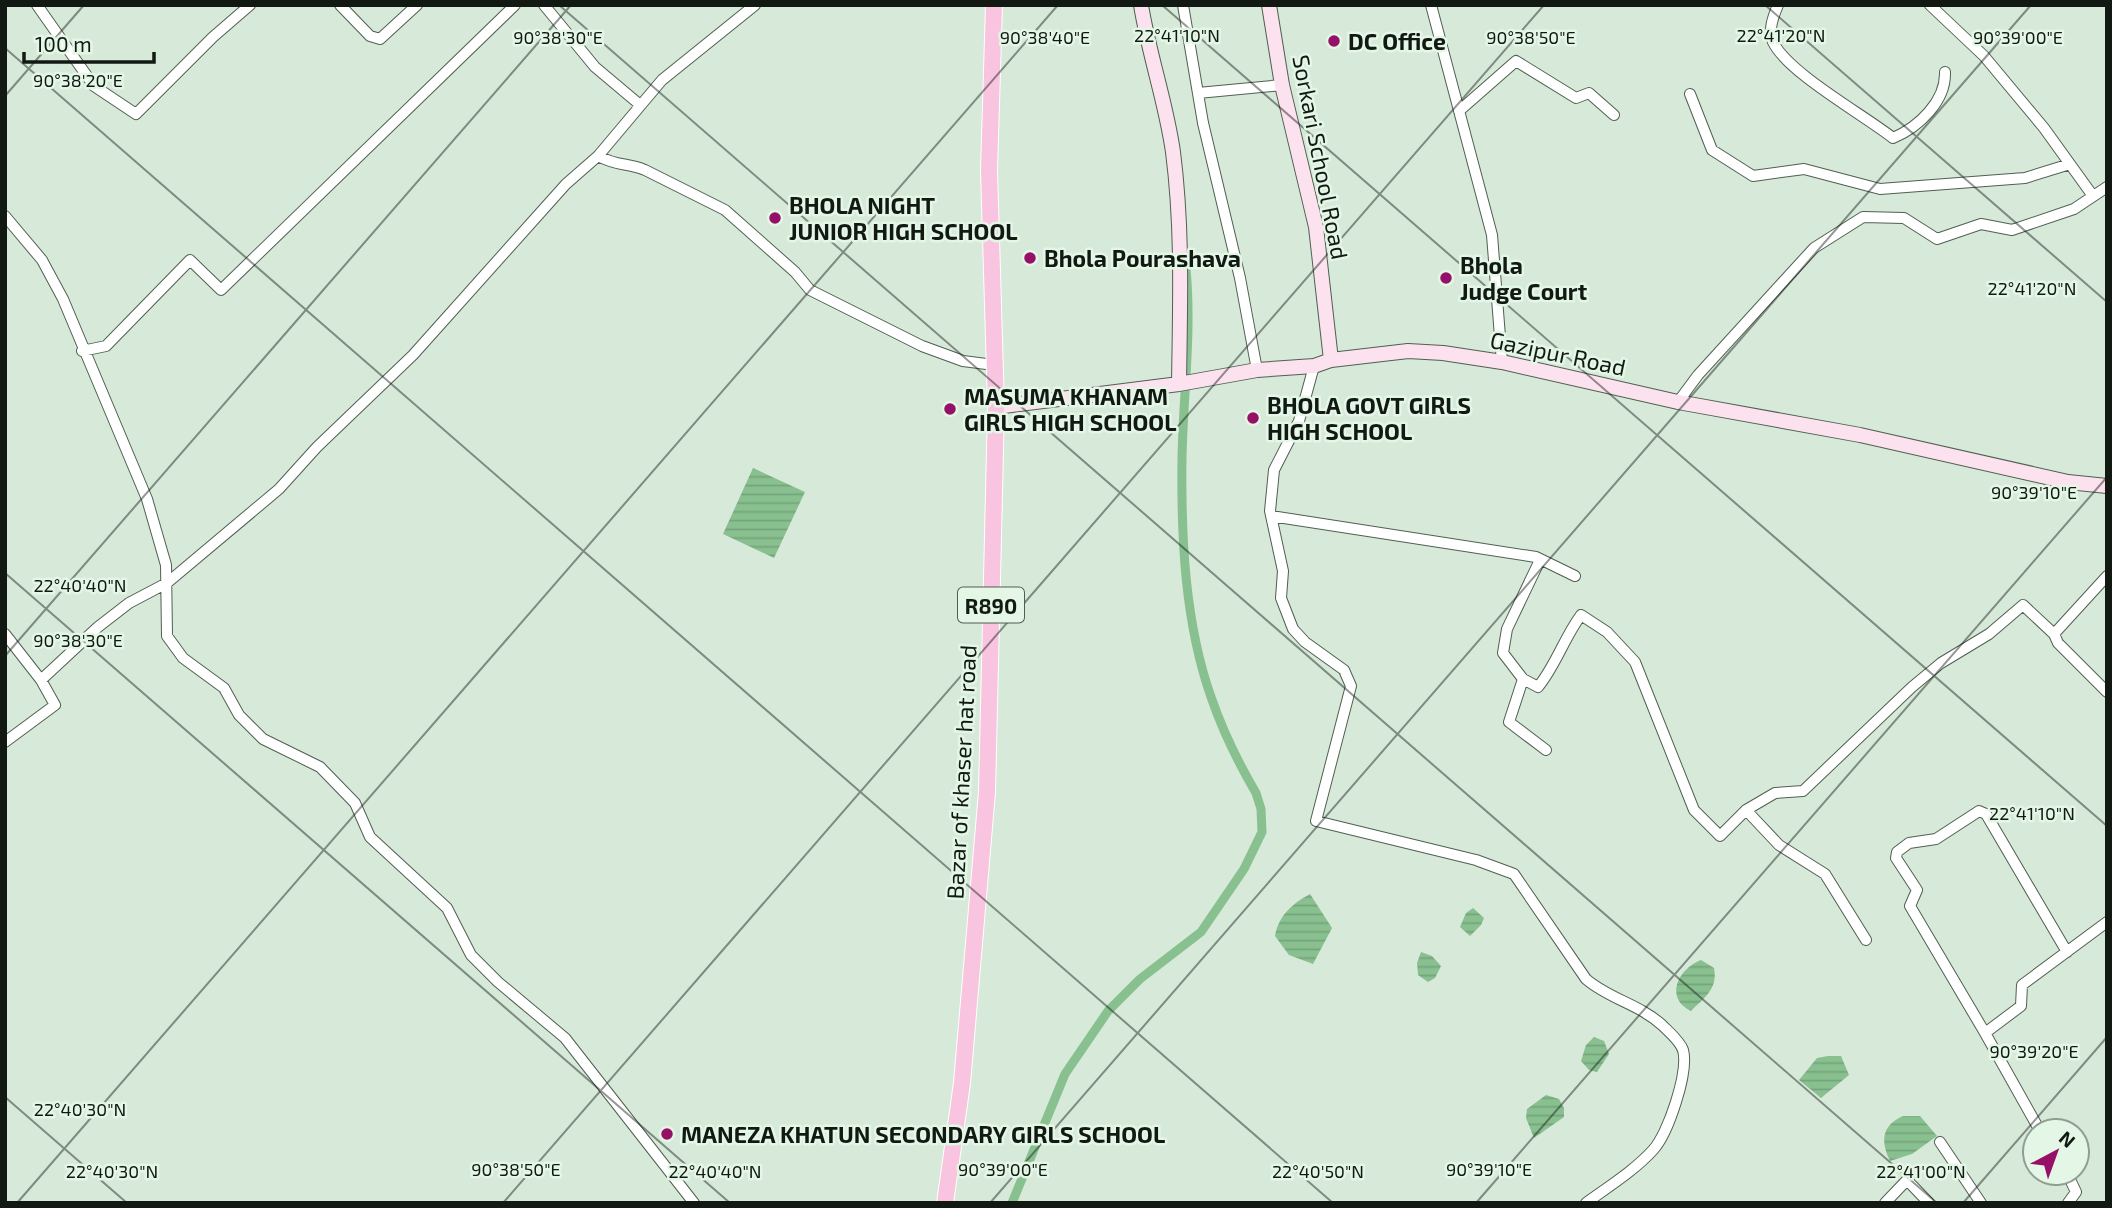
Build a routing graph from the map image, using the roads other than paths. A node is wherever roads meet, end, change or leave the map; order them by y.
1 (37, 5) edge
2 (250, 5) edge
3 (340, 5) edge
4 (417, 5) edge
5 (515, 5) edge
6 (544, 5) edge
7 (755, 5) edge
8 (993, 5) edge
9 (1141, 5) edge
10 (1183, 5) edge
11 (1269, 5) edge
12 (1431, 5) edge
13 (1778, 5) edge
14 (1930, 5) edge
15 (1945, 72) dead end
16 (1282, 85) junction
17 (1198, 93) junction
18 (1690, 94) dead end
19 (639, 104) junction
20 (1459, 111) junction
21 (1614, 115) dead end
22 (598, 156) junction
23 (2070, 164) junction
24 (2107, 187) edge
25 (2093, 196) junction
26 (5, 216) edge
27 (82, 351) junction
28 (1331, 360) junction
29 (1502, 362) junction
30 (994, 365) junction
31 (1314, 366) junction
32 (1257, 370) junction
33 (1179, 384) junction
34 (1678, 402) junction
35 (996, 407) junction
36 (2107, 486) edge
37 (1271, 516) junction
38 (1540, 560) junction
39 (1575, 576) dead end
40 (2107, 576) edge
41 (167, 583) junction
42 (5, 634) edge
43 (2054, 634) junction
44 (1523, 679) junction
45 (41, 680) junction
46 (2107, 692) edge
47 (5, 742) edge
48 (1546, 750) dead end
49 (1746, 810) junction
50 (2107, 922) edge
51 (1866, 940) dead end
52 (2067, 952) junction
53 (1985, 1033) junction
54 (2032, 1117) edge
55 (1940, 1142) dead end
56 (2074, 1187) edge
57 (694, 1203) edge
58 (945, 1203) edge
59 (1586, 1203) edge
60 (1885, 1203) edge
61 (1929, 1203) edge
62 (1981, 1203) edge
63 (2068, 1203) edge

1 - 2 street
3 - 4 street
5 - 27 street
6 - 19 street
7 - 19 street
8 - 30 main road, Bazar of khaser hat road / R890
9 - 33 street
10 - 17 street
11 - 16 street, Sorkari School Road
12 - 20 street
13 - 15 street
14 - 23 street
16 - 17 street
16 - 28 street, Sorkari School Road
17 - 32 street
18 - 23 street
19 - 22 street
20 - 21 street
20 - 29 street
22 - 30 street
22 - 41 street
23 - 25 street
24 - 25 street
25 - 34 street
26 - 27 street
27 - 41 street
28 - 29 street, Gazipur Road
28 - 31 street, Gazipur Road
29 - 34 street, Gazipur Road
30 - 35 main road, Bazar of khaser hat road / R890
31 - 32 street, Gazipur Road
31 - 37 street
32 - 33 street, Gazipur Road
33 - 35 street, Gazipur Road
34 - 36 street, Gazipur Road
35 - 58 main road, Bazar of khaser hat road / R890
37 - 38 street
37 - 59 street
38 - 39 street
38 - 44 street
40 - 43 street
41 - 45 street
41 - 57 street
42 - 45 street
43 - 46 street
43 - 49 street
44 - 48 street
44 - 49 street
45 - 47 street
49 - 51 street
50 - 52 street
52 - 53 street
52 - 53 street
53 - 54 street
55 - 62 street
56 - 63 street
60 - 61 street

